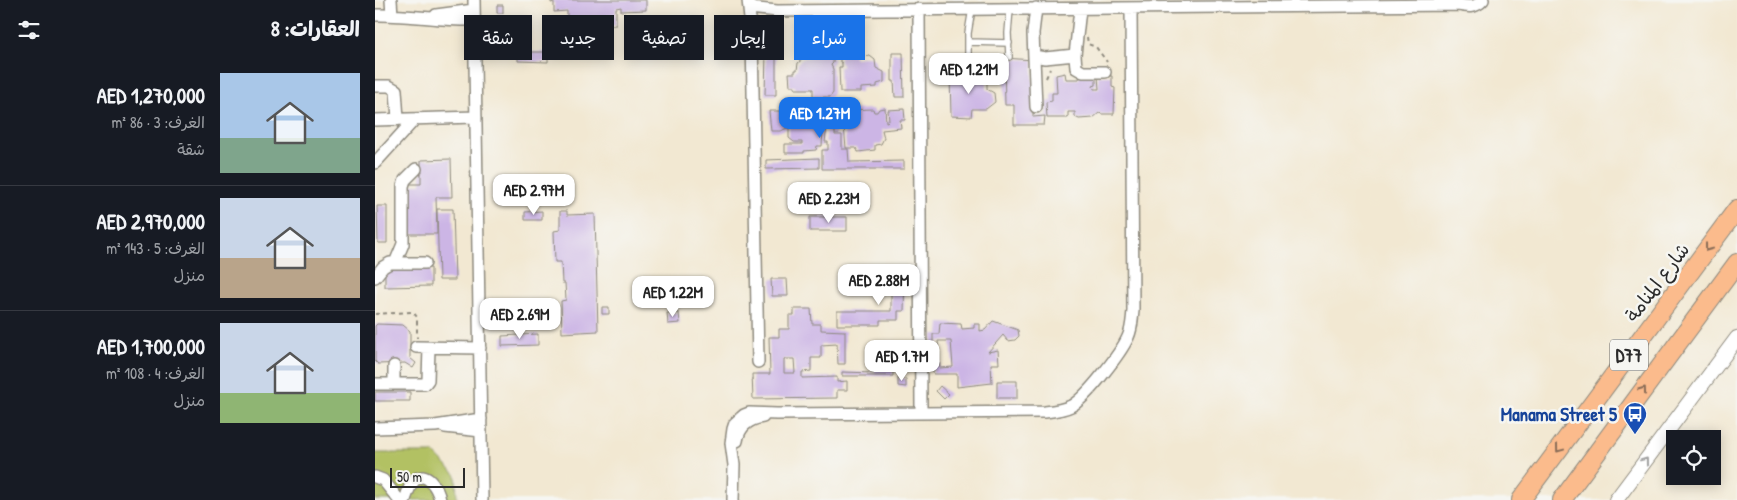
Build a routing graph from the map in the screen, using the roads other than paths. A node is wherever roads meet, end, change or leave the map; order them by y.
1 (391, 0) edge
2 (1471, 0) edge
3 (1483, 0) edge
4 (749, 4) edge
5 (1458, 5) junction
6 (1035, 8) junction
7 (1079, 8) junction
8 (1131, 8) junction
9 (919, 9) junction
10 (971, 9) junction
11 (1010, 9) junction
12 (474, 10) edge
13 (777, 10) junction
14 (375, 15) edge
15 (392, 15) junction
16 (768, 15) edge
17 (968, 42) junction
18 (1009, 43) junction
19 (1075, 55) junction
20 (1034, 56) junction
21 (1009, 57) dead end
22 (753, 60) edge
23 (968, 72) dead end
24 (1105, 72) road end
25 (375, 86) edge
26 (1036, 107) dead end
27 (476, 117) junction
28 (398, 119) junction
29 (415, 119) junction
30 (375, 120) edge
31 (375, 162) edge
32 (416, 169) dead end
33 (1737, 209) edge
34 (395, 263) junction
35 (425, 263) dead end
36 (1737, 263) edge
37 (375, 277) edge
38 (1737, 338) edge
39 (416, 348) road end
40 (429, 348) junction
41 (480, 348) junction
42 (758, 362) dead end
43 (394, 366) dead end
44 (375, 384) edge
45 (394, 384) junction
46 (921, 412) junction
47 (481, 419) junction
48 (435, 426) junction
49 (375, 428) edge
50 (481, 431) junction
51 (375, 476) edge
52 (395, 498) edge
53 (405, 500) edge
54 (440, 500) edge
55 (482, 500) edge
56 (733, 500) edge
57 (1521, 500) edge
58 (1562, 500) edge
59 (1616, 500) edge

1 - 15 street
2 - 5 street
3 - 5 street
4 - 13 street
5 - 8 street
6 - 7 street
6 - 11 street
6 - 20 street
7 - 8 street
7 - 19 street
8 - 46 street
9 - 10 street
9 - 13 street
9 - 46 street
10 - 11 street
10 - 17 lane
11 - 18 lane
12 - 15 street
12 - 27 street
13 - 16 street
14 - 15 street
17 - 18 lane
17 - 23 lane
18 - 21 lane
19 - 20 street
19 - 24 street
20 - 26 street
22 - 42 street
25 - 28 street
27 - 29 street
27 - 41 street
28 - 29 street
28 - 30 street
29 - 31 street
32 - 34 street
33 -> 57 main road, شارع المنامة / D77
34 - 35 street
34 - 37 street
58 -> 36 main road, D77
59 -> 38 street
39 - 40 street
40 - 41 street
40 - 45 street
41 - 47 street
43 - 45 street
44 - 45 street
46 - 56 street
47 - 48 street
47 - 50 street
48 - 49 street
48 - 50 street
50 - 55 street
51 - 52 street
53 - 54 street

